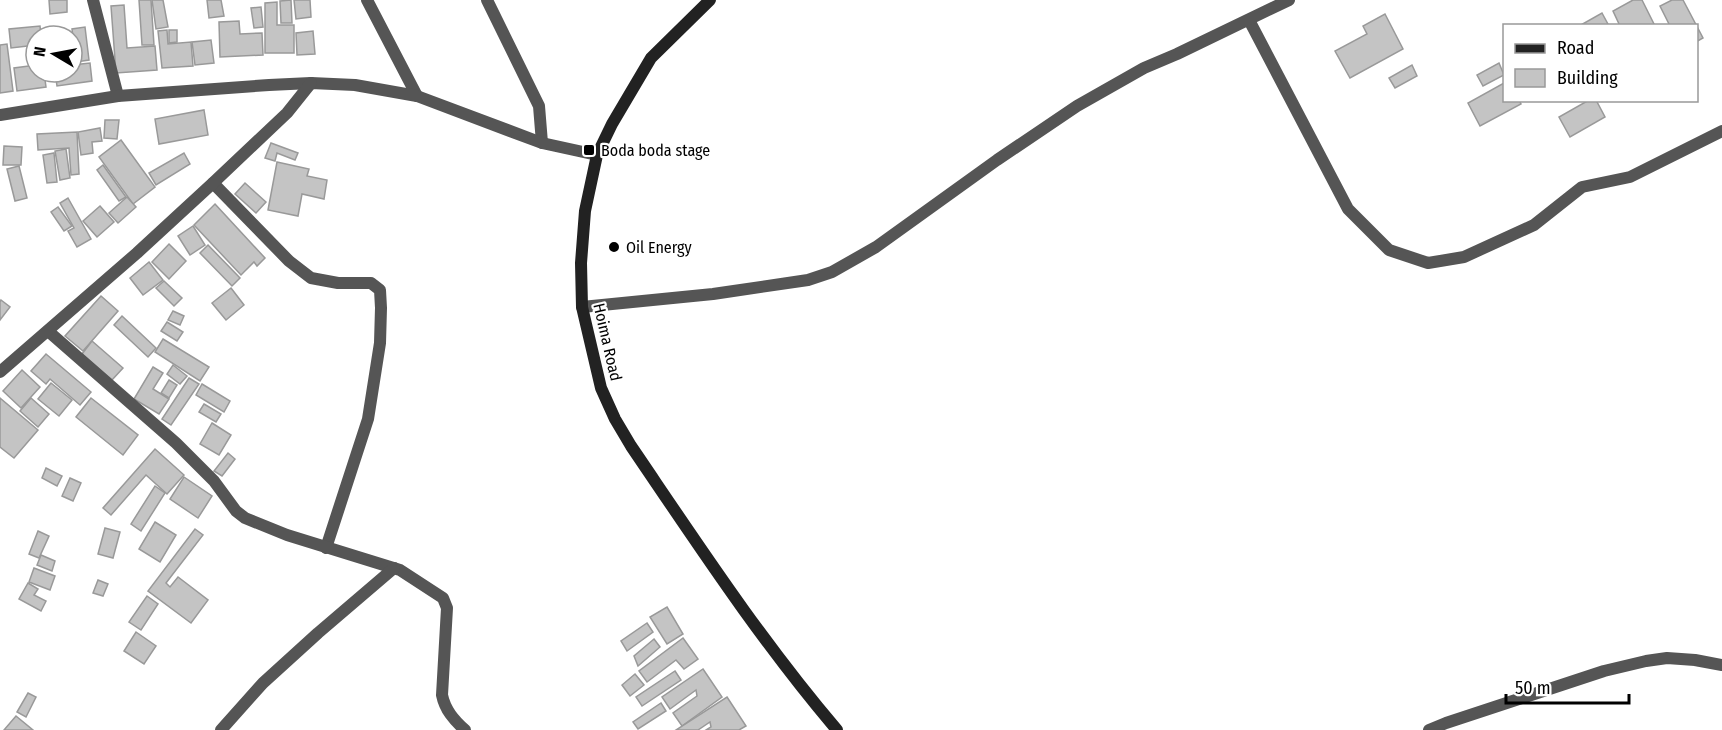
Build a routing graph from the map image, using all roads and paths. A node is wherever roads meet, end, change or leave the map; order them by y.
1 (93, 0) edge
2 (367, 0) edge
3 (488, 0) edge
4 (1289, 0) edge
5 (706, 1) edge
6 (1249, 20) junction
7 (311, 83) junction
8 (118, 96) junction
9 (417, 96) junction
10 (0, 115) edge
11 (1722, 130) edge
12 (542, 143) junction
13 (597, 155) junction
14 (213, 183) junction
15 (582, 307) junction
16 (48, 331) junction
17 (0, 372) edge
18 (326, 548) junction
19 (394, 568) junction
20 (1722, 665) edge
21 (221, 730) edge
22 (465, 730) edge
23 (837, 730) edge
24 (1429, 730) edge

1 - 8 street
2 - 9 street
3 - 12 street
4 - 6 street
5 - 13 main road, Hoima Road
6 - 11 street
6 - 15 street
7 - 8 street
7 - 9 street
7 - 14 street
8 - 10 street
9 - 12 street
12 - 13 street
13 - 15 main road, Hoima Road
14 - 16 street
14 - 18 street
15 - 23 main road, Hoima Road
16 - 17 street
16 - 18 street
18 - 19 street
19 - 21 street
19 - 22 street
20 - 24 street

